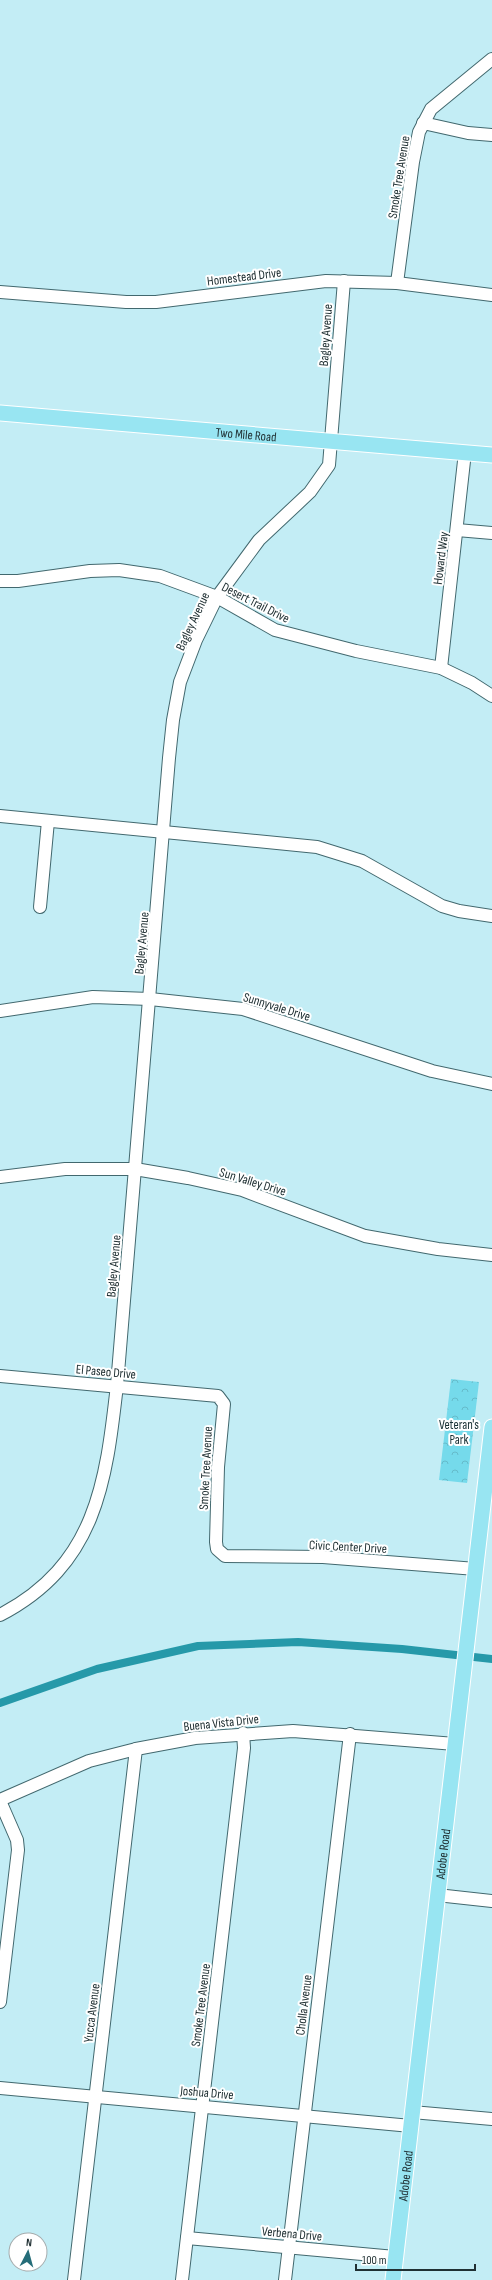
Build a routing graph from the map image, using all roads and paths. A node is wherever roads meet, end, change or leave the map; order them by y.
1 (492, 59) edge
2 (423, 123) junction
3 (492, 135) edge
4 (344, 281) junction
5 (397, 283) junction
6 (0, 292) edge
7 (492, 295) edge
8 (0, 413) edge
9 (331, 441) junction
10 (465, 452) junction
11 (492, 455) edge
12 (457, 530) junction
13 (492, 533) edge
14 (0, 581) edge
15 (217, 598) junction
16 (441, 668) junction
17 (492, 696) edge
18 (0, 816) edge
19 (48, 821) junction
20 (164, 832) junction
21 (40, 907) dead end
22 (492, 916) edge
23 (150, 999) junction
24 (0, 1011) edge
25 (492, 1084) edge
26 (135, 1169) junction
27 (0, 1177) edge
28 (492, 1255) edge
29 (0, 1376) edge
30 (117, 1386) junction
31 (209, 1394) joint
32 (492, 1427) edge
33 (220, 1552) joint
34 (476, 1569) junction
35 (0, 1615) edge
36 (243, 1733) junction
37 (350, 1734) junction
38 (455, 1744) junction
39 (136, 1749) junction
40 (0, 1800) edge
41 (438, 1895) junction
42 (492, 1901) edge
43 (0, 2002) edge
44 (0, 2088) edge
45 (95, 2096) junction
46 (202, 2106) junction
47 (304, 2115) junction
48 (412, 2119) junction
49 (492, 2119) edge
50 (187, 2238) junction
51 (290, 2247) junction
52 (395, 2257) junction
53 (74, 2280) edge
54 (182, 2280) edge
55 (285, 2280) edge
56 (392, 2280) edge

1 - 2 street, Smoke Tree Avenue
2 - 3 street
2 - 5 street, Smoke Tree Avenue
4 - 5 street, Homestead Drive
4 - 6 street, Homestead Drive
4 - 9 street, Bagley Avenue
5 - 7 street, Homestead Drive
8 - 9 main road, Two Mile Road
9 - 10 main road, Two Mile Road
9 - 15 street, Bagley Avenue
10 - 11 main road, Two Mile Road
10 - 12 street, Howard Way
12 - 13 street
12 - 16 street, Howard Way
14 - 15 street, Desert Trail Drive
15 - 16 street, Desert Trail Drive
15 - 20 street, Bagley Avenue
16 - 17 street, Desert Trail Drive
18 - 19 street
19 - 20 street
19 - 21 street
20 - 22 street
20 - 23 street, Bagley Avenue
23 - 24 street, Sunnyvale Drive
23 - 25 street, Sunnyvale Drive
23 - 26 street, Bagley Avenue
26 - 27 street, Sun Valley Drive
26 - 28 street, Sun Valley Drive
26 - 30 street, Bagley Avenue
29 - 30 street, El Paseo Drive
30 - 31 street, El Paseo Drive
30 - 35 street, Bagley Avenue
31 - 33 street, Smoke Tree Avenue
32 - 34 main road, Adobe Road
33 - 34 street, Civic Center Drive
34 - 38 main road, Adobe Road
36 - 37 street, Buena Vista Drive
36 - 39 street, Buena Vista Drive
36 - 46 street, Smoke Tree Avenue
37 - 38 street, Buena Vista Drive
37 - 47 street, Cholla Avenue
38 - 41 main road, Adobe Road
39 - 40 street, Buena Vista Drive
39 - 45 street, Yucca Avenue
40 - 43 street
41 - 42 street
41 - 48 main road, Adobe Road
44 - 45 street, Joshua Drive
45 - 46 street, Joshua Drive
45 - 53 street, Yucca Avenue
46 - 47 street, Joshua Drive
46 - 50 street, Smoke Tree Avenue
47 - 48 street, Joshua Drive
47 - 51 street, Cholla Avenue
48 - 49 street, Joshua Drive
48 - 52 main road, Adobe Road
50 - 51 street, Verbena Drive
50 - 54 street, Smoke Tree Avenue
51 - 52 street, Verbena Drive
51 - 55 street, Cholla Avenue
52 - 56 main road, Adobe Road

